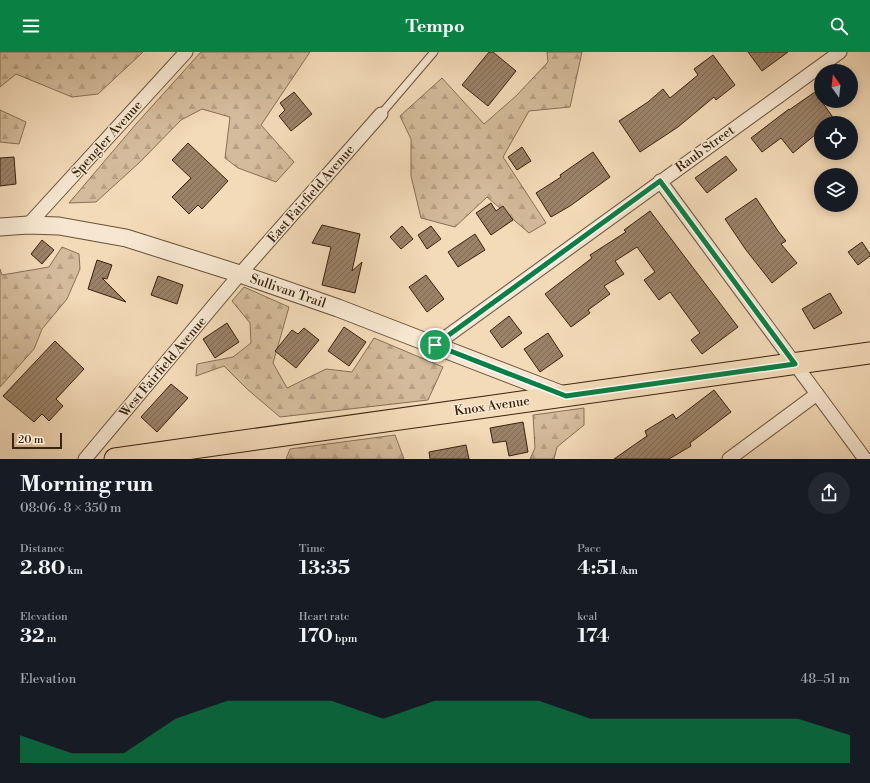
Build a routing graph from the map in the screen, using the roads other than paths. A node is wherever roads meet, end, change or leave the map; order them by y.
1 (186, 52) edge
2 (434, 52) edge
3 (840, 52) edge
4 (381, 114) joint
5 (660, 181) junction
6 (28, 225) junction
7 (0, 227) edge
8 (240, 274) junction
9 (435, 345) junction
10 (870, 353) edge
11 (795, 364) junction
12 (817, 394) junction
13 (566, 396) junction
14 (85, 459) edge
15 (115, 459) edge
16 (729, 459) edge
17 (865, 459) edge

1 - 6 street, Spengler Avenue
2 - 4 lane
3 - 5 street, Raub Street
4 - 8 street, East Fairfield Avenue
5 - 9 street, Raub Street
5 - 11 street
6 - 7 street, Sullivan Trail
6 - 8 street, Sullivan Trail
8 - 9 street, Sullivan Trail
8 - 14 street, West Fairfield Avenue
9 - 13 street, Sullivan Trail
10 - 11 main road, Knox Avenue
11 - 12 street
11 - 13 main road, Knox Avenue
12 - 16 street
12 - 17 street
13 - 15 main road, Knox Avenue

